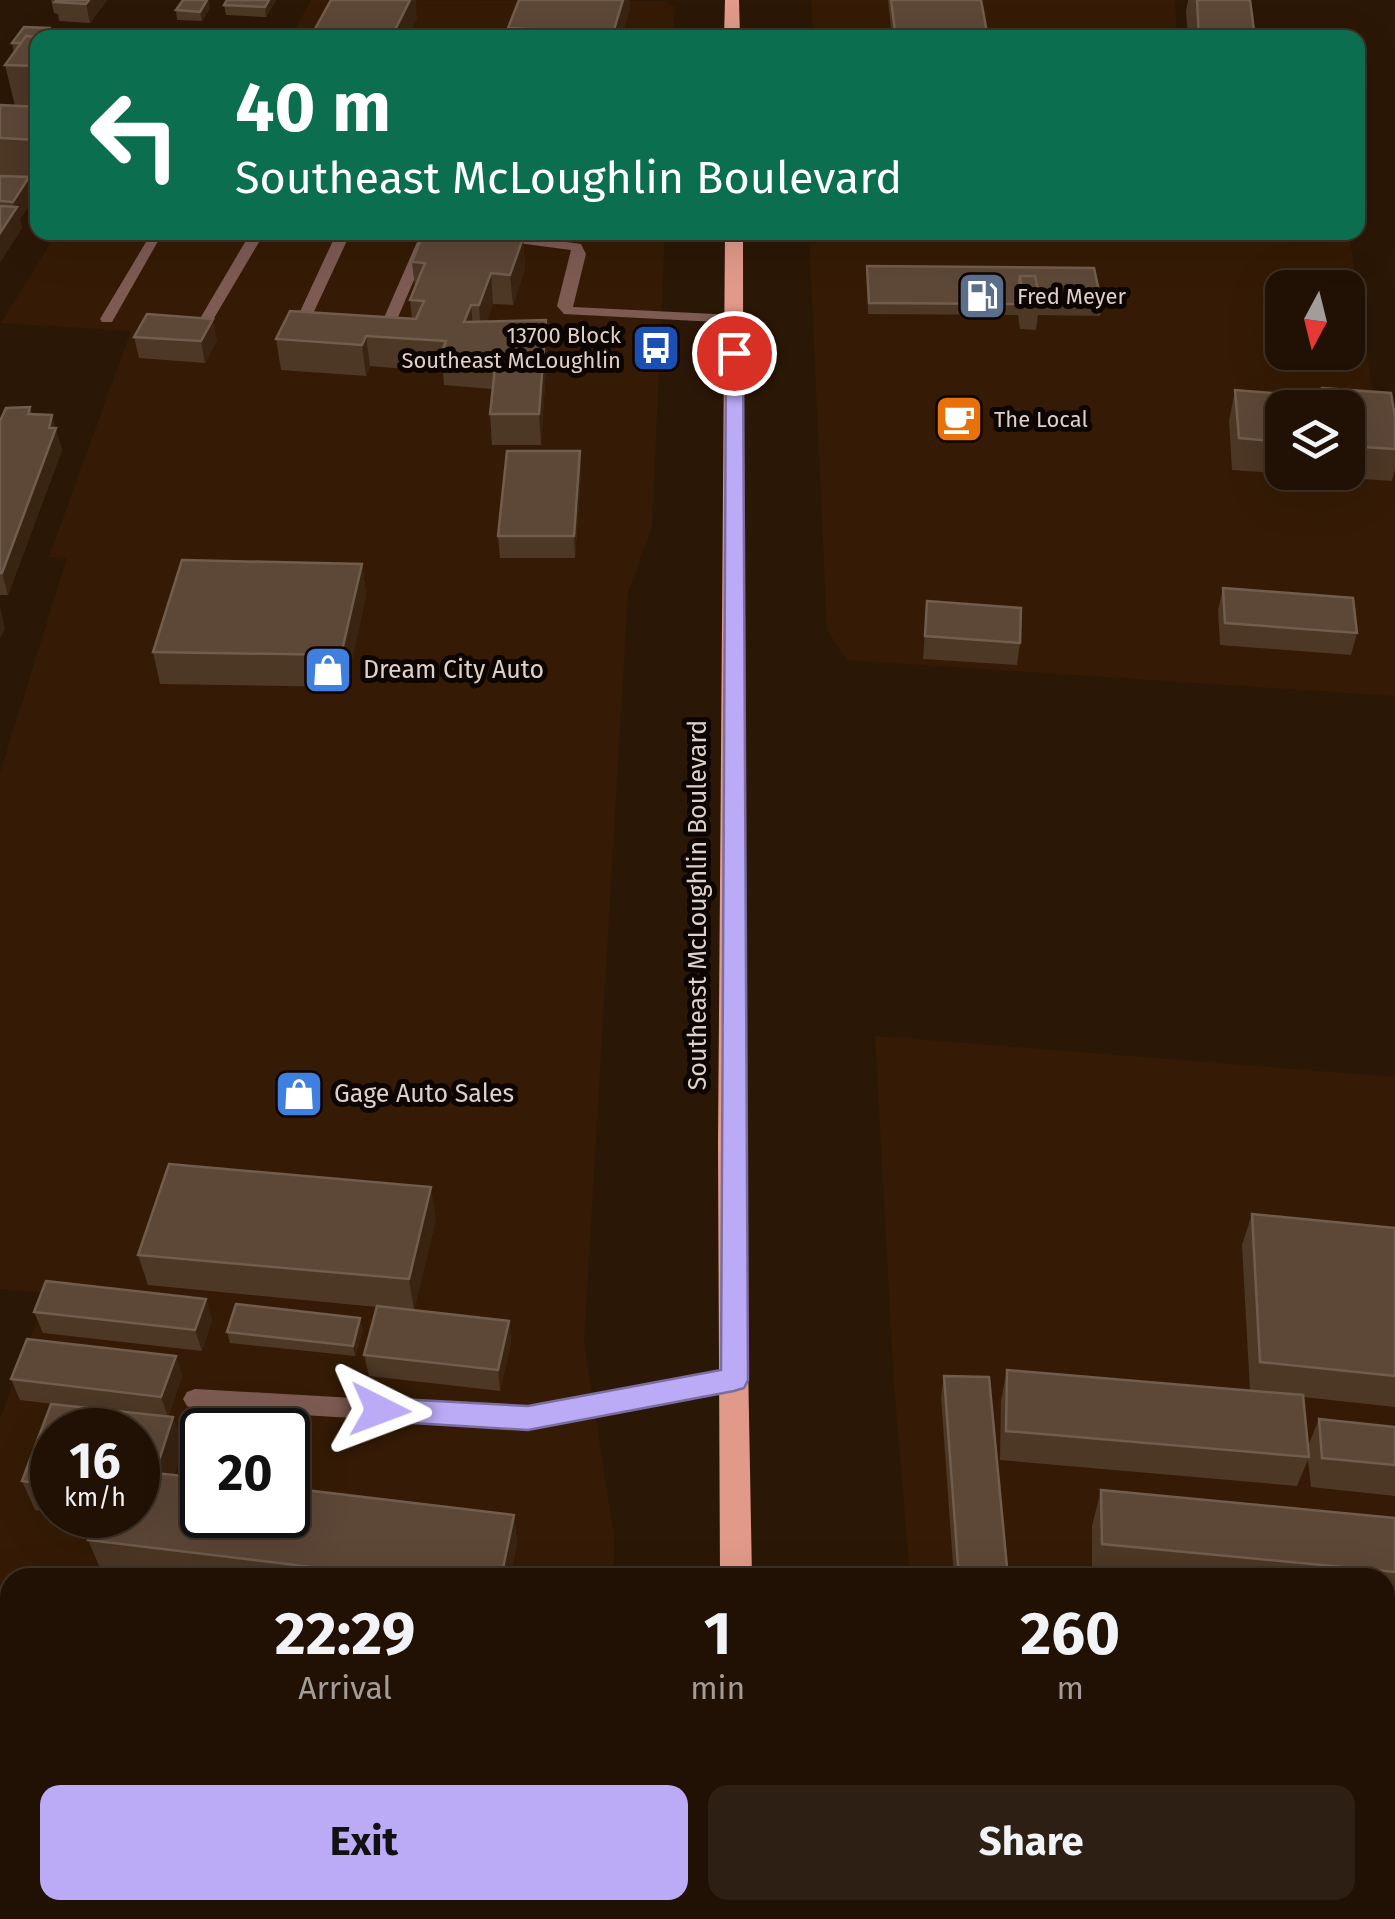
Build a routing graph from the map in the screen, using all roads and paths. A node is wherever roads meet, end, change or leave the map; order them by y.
1 (732, 0) edge
2 (732, 30) edge
3 (151, 240) edge
4 (253, 240) edge
5 (340, 240) edge
6 (424, 240) edge
7 (519, 240) edge
8 (734, 240) edge
9 (107, 319) dead end
10 (734, 319) junction
11 (202, 327) edge
12 (298, 331) edge
13 (382, 336) edge
14 (734, 1380) junction
15 (194, 1399) dead end
16 (736, 1568) edge

1 - 2 main road
3 - 9 lane
4 - 11 lane
5 - 12 lane
6 - 13 lane
7 - 10 lane
8 - 10 main road, Southeast McLoughlin Boulevard
10 - 14 main road, Southeast McLoughlin Boulevard
14 - 15 lane
14 - 16 main road, Southeast McLoughlin Boulevard

